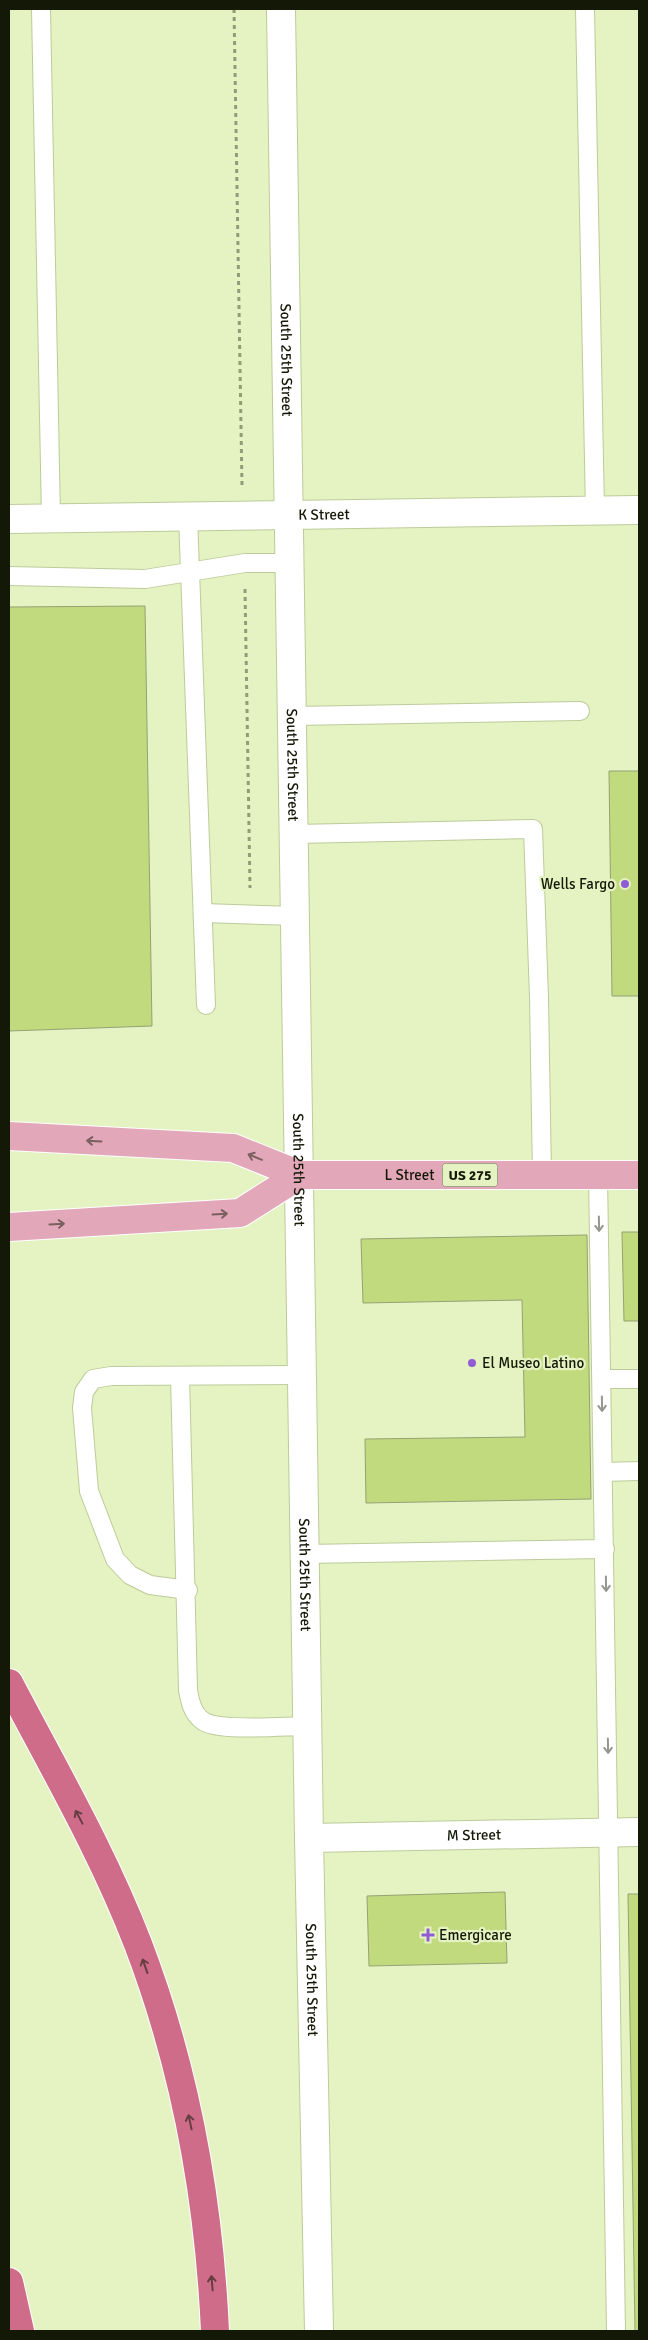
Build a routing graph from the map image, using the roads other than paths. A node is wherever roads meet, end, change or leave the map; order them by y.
1 (41, 9) edge
2 (281, 9) edge
3 (585, 9) edge
4 (639, 510) edge
5 (595, 511) junction
6 (290, 514) junction
7 (188, 516) junction
8 (51, 518) junction
9 (9, 519) edge
10 (291, 564) junction
11 (190, 572) junction
12 (9, 576) edge
13 (580, 711) dead end
14 (293, 716) junction
15 (295, 834) junction
16 (203, 913) junction
17 (296, 916) junction
18 (206, 1005) dead end
19 (9, 1136) edge
20 (300, 1175) junction
21 (598, 1175) junction
22 (639, 1175) edge
23 (542, 1176) junction
24 (9, 1227) edge
25 (303, 1375) junction
26 (180, 1376) junction
27 (602, 1379) junction
28 (639, 1379) edge
29 (639, 1471) edge
30 (604, 1472) junction
31 (605, 1549) junction
32 (305, 1554) junction
33 (188, 1590) junction
34 (9, 1683) edge
35 (308, 1726) junction
36 (639, 1832) edge
37 (610, 1833) junction
38 (309, 1838) junction
39 (9, 2282) edge
40 (20, 2331) edge
41 (215, 2331) edge
42 (319, 2331) edge
43 (616, 2331) edge

1 - 8 lane
2 - 6 street, South 25th Street
3 - 5 lane
4 - 5 street, K Street
5 - 6 street, K Street
6 - 7 street, K Street
6 - 10 street, South 25th Street
7 - 8 street, K Street
7 - 11 lane
8 - 9 street, K Street
10 - 11 lane
10 - 14 street, South 25th Street
11 - 12 lane
11 - 16 lane
13 - 14 lane
14 - 15 street, South 25th Street
15 - 17 street, South 25th Street
15 - 23 lane
16 - 17 lane
16 - 18 lane
17 - 20 street, South 25th Street
20 -> 19 main road, L Street / US 275
20 - 23 main road, L Street / US 275
24 -> 20 main road
20 - 25 street, South 25th Street
21 - 22 main road, L Street / US 275
21 - 23 main road, L Street / US 275
21 -> 27 lane
25 - 26 lane
25 - 32 street, South 25th Street
26 - 33 lane
26 - 33 lane
27 - 28 lane
27 -> 30 lane
29 - 30 lane
30 - 31 lane
31 - 32 lane
31 -> 37 lane
32 - 35 street, South 25th Street
33 - 35 lane
41 -> 34 highway
35 - 38 street, South 25th Street
36 - 37 street, M Street
37 - 38 street, M Street
37 - 43 lane
38 - 42 street, South 25th Street
39 - 40 highway

